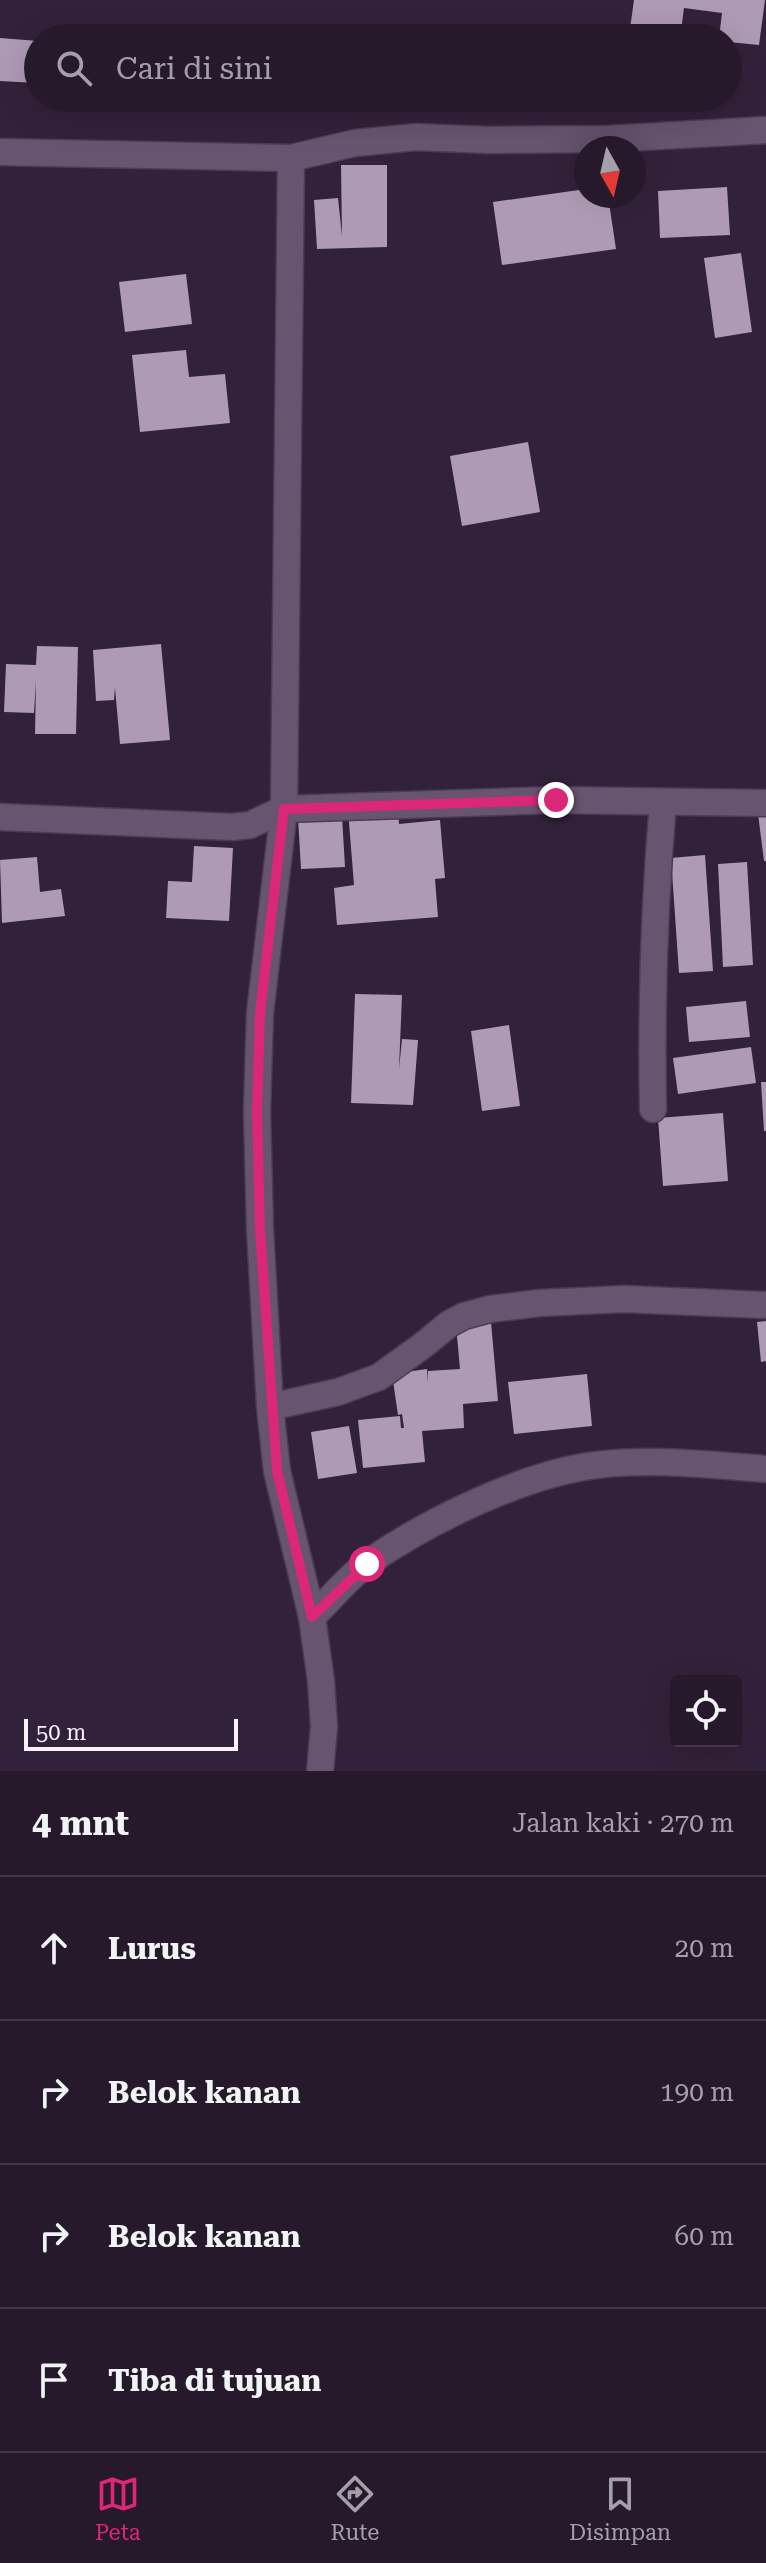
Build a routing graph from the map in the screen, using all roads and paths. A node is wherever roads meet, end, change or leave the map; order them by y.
1 (766, 130) edge
2 (0, 152) edge
3 (291, 158) junction
4 (663, 803) junction
5 (766, 803) edge
6 (284, 809) junction
7 (0, 817) edge
8 (653, 1109) dead end
9 (766, 1305) edge
10 (270, 1407) junction
11 (766, 1469) edge
12 (312, 1617) junction
13 (320, 1771) edge

1 - 3 street
2 - 3 street
3 - 6 street
4 - 5 street
4 - 6 street
4 - 8 street
6 - 7 street
6 - 10 street
9 - 10 street
10 - 12 street
11 - 12 street
12 - 13 street

